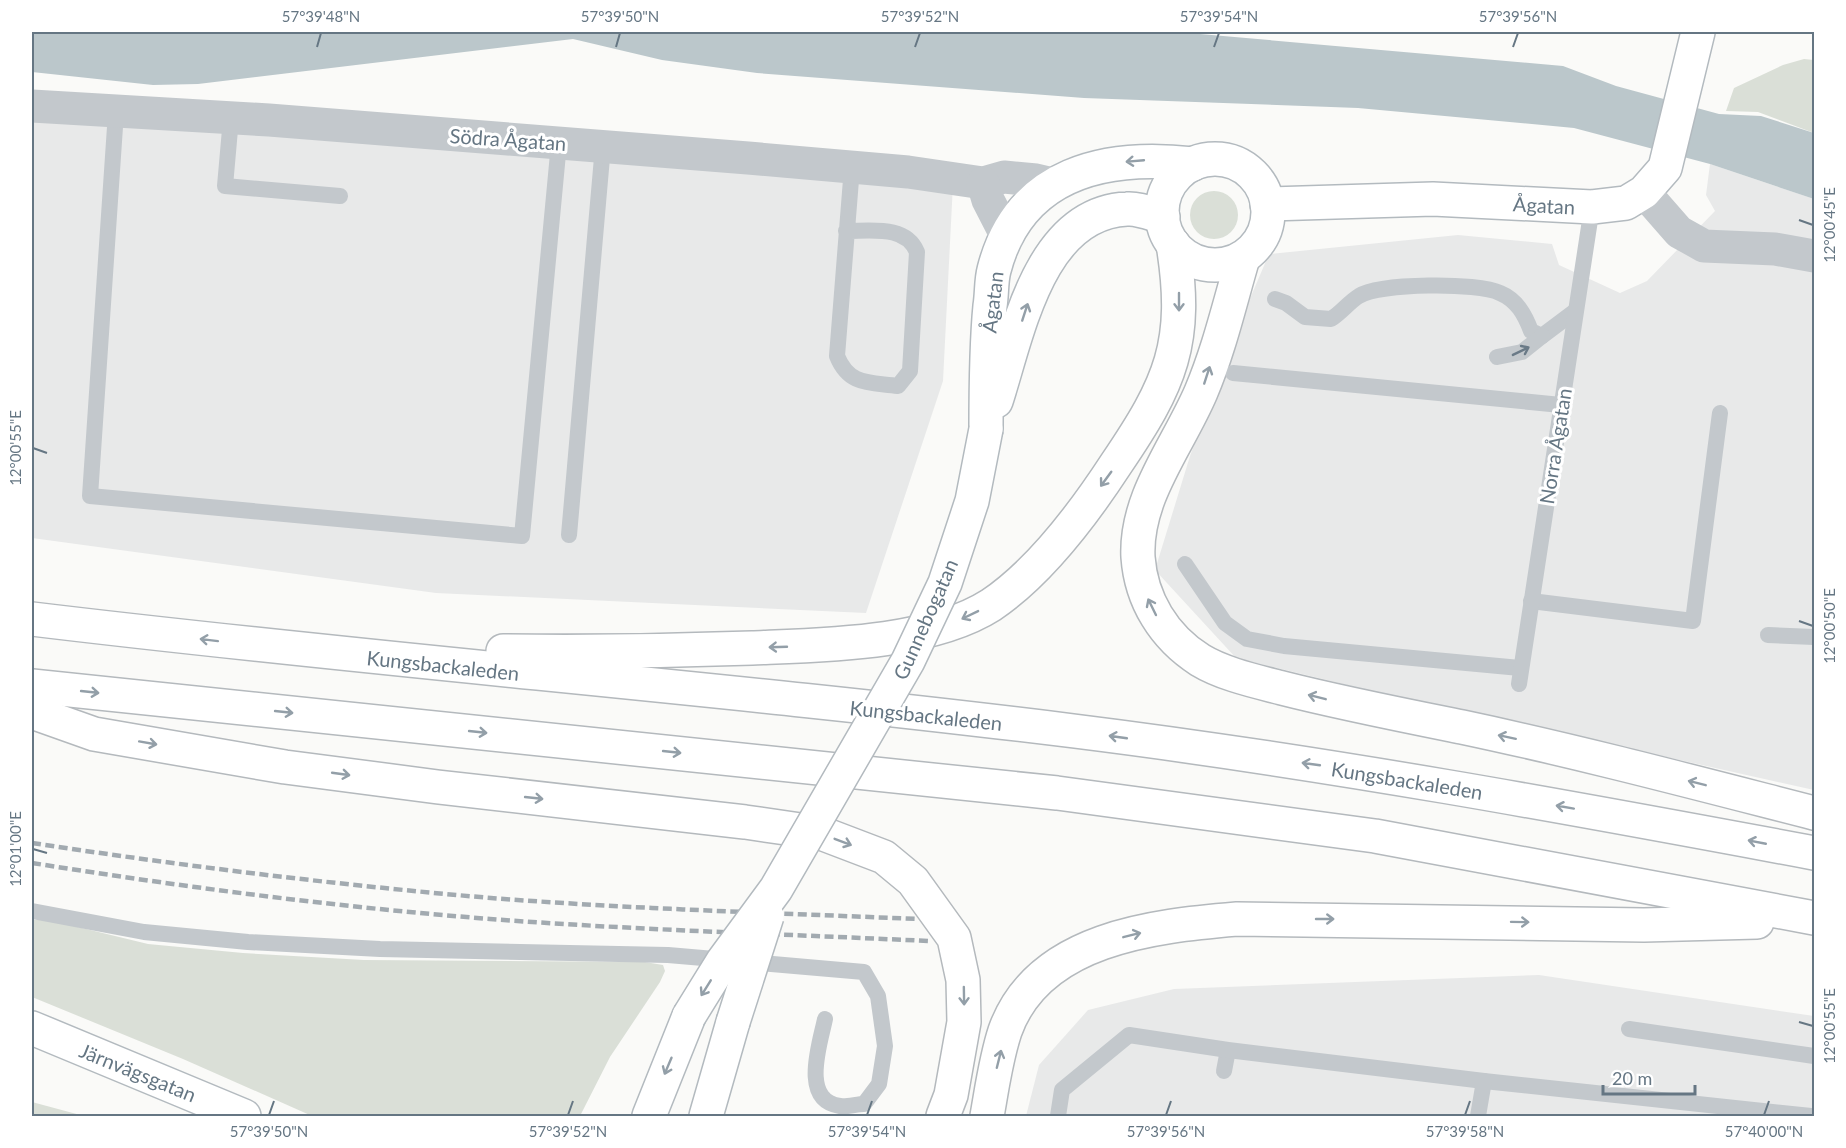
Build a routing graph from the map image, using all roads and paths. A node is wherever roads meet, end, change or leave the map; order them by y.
1 (1698, 32) edge
2 (32, 106) edge
3 (116, 112) junction
4 (231, 118) junction
5 (559, 143) junction
6 (603, 146) junction
7 (1193, 164) junction
8 (852, 167) junction
9 (983, 183) junction
10 (1053, 184) junction
11 (1644, 192) junction
12 (340, 196) dead end
13 (1268, 204) junction
14 (1592, 207) junction
15 (846, 231) junction
16 (1168, 231) junction
17 (1006, 237) junction
18 (1815, 256) edge
19 (1242, 258) junction
20 (1275, 299) dead end
21 (1574, 312) junction
22 (1542, 336) junction
23 (1497, 357) dead end
24 (996, 368) junction
25 (1233, 373) dead end
26 (1561, 405) junction
27 (1720, 413) dead end
28 (569, 535) dead end
29 (1185, 564) dead end
30 (1531, 601) junction
31 (32, 618) edge
32 (1768, 634) dead end
33 (1815, 637) edge
34 (267, 648) junction
35 (32, 686) edge
36 (32, 712) edge
37 (1815, 813) edge
38 (1815, 853) edge
39 (776, 889) junction
40 (32, 911) edge
41 (1815, 920) edge
42 (825, 1019) dead end
43 (32, 1028) edge
44 (1629, 1029) dead end
45 (1228, 1050) junction
46 (1815, 1056) edge
47 (1224, 1071) dead end
48 (1484, 1081) junction
49 (244, 1116) edge
50 (649, 1116) edge
51 (706, 1116) edge
52 (944, 1116) edge
53 (987, 1116) edge
54 (1058, 1116) edge
55 (1478, 1116) edge
56 (1811, 1116) edge

1 - 11 main road, Ågatan
2 - 3 street, Södra Ågatan
3 - 4 street, Södra Ågatan
3 - 5 lane
4 - 5 street, Södra Ågatan
4 - 12 lane
5 - 6 street, Södra Ågatan
6 - 8 street, Södra Ågatan
6 - 28 lane
7 -> 10 main road, Ågatan
7 - 13 main road, Ågatan
7 - 16 main road
8 - 9 street, Södra Ågatan
8 - 15 lane
9 - 10 street, Södra Ågatan
9 - 17 street
10 - 17 main road, Ågatan
11 - 14 main road, Ågatan
11 - 18 street
13 - 14 main road, Ågatan
13 - 19 main road
14 - 21 lane, Norra Ågatan
15 - 15 lane
16 - 19 main road
24 -> 16 main road, Gunnebogatan
16 -> 34 main road
17 - 24 main road, Ågatan
37 -> 19 main road
20 - 22 lane
21 - 22 lane
21 - 26 lane, Norra Ågatan
23 -> 22 lane
24 - 39 main road, Gunnebogatan, bridge
25 - 26 lane
26 - 30 lane, Norra Ågatan
27 - 30 lane
29 - 30 lane, Norra Ågatan
34 -> 31 main road, Kungsbackaleden
32 - 33 lane
38 -> 34 main road, Kungsbackaleden
35 -> 41 main road
36 -> 52 main road
39 -> 50 main road, Gunnebogatan, bridge
39 - 51 main road, Gunnebogatan, bridge
40 - 42 lane
53 -> 41 main road
43 - 49 main road, Järnvägsgatan
44 - 46 lane
45 - 47 lane
45 - 48 lane
45 - 54 lane
48 - 55 lane
48 - 56 lane

